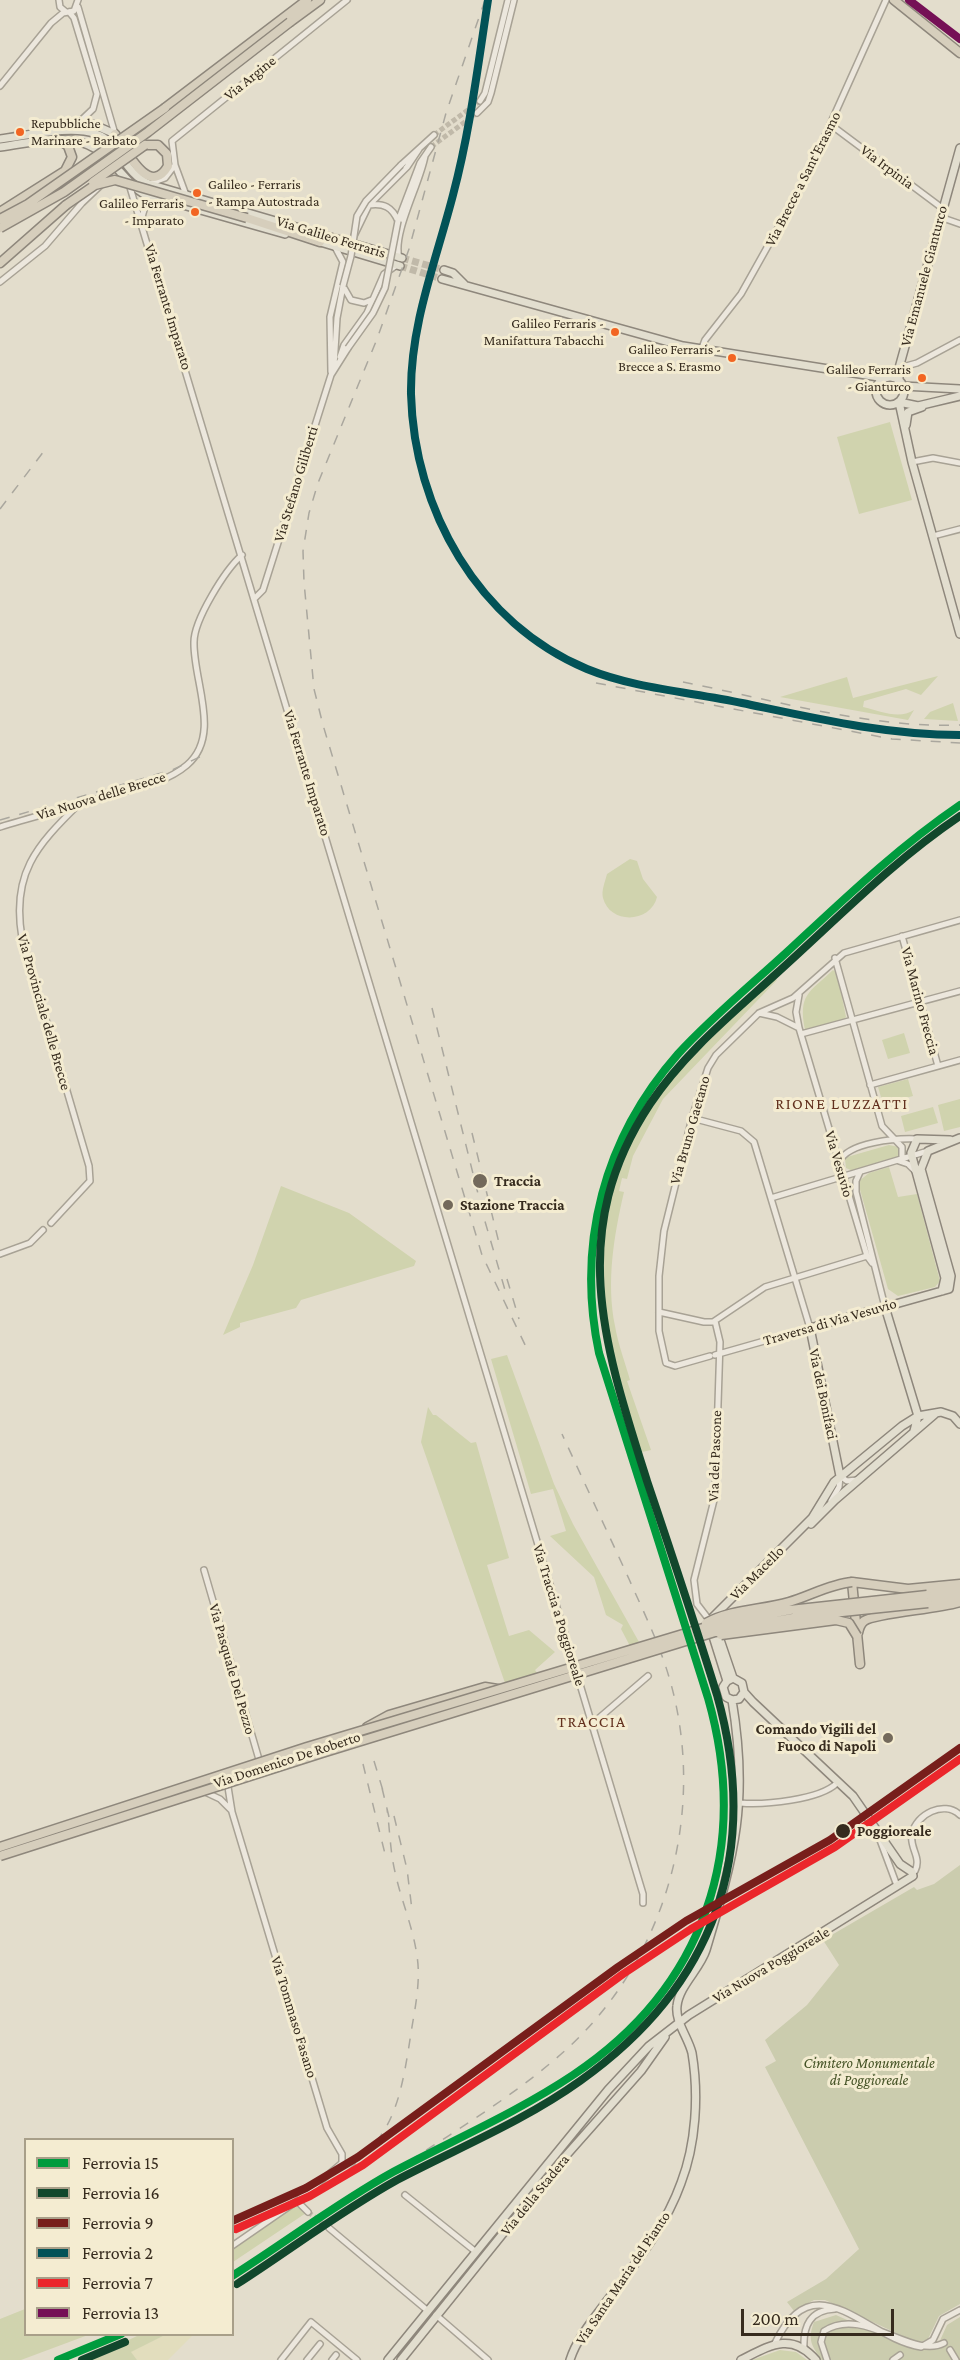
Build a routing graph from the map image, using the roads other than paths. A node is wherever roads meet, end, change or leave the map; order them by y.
1 (59, 0) edge
2 (305, 0) edge
3 (318, 0) edge
4 (347, 0) edge
5 (508, 0) edge
6 (514, 0) edge
7 (886, 0) edge
8 (894, 0) edge
9 (902, 0) edge
10 (78, 3) edge
11 (68, 12) junction
12 (288, 18) junction
13 (960, 46) edge
14 (960, 52) edge
15 (0, 86) edge
16 (480, 100) tunnel mouth
17 (477, 112) tunnel mouth
18 (831, 125) junction
19 (71, 130) junction
20 (115, 134) junction
21 (434, 135) tunnel mouth
22 (0, 139) edge
23 (60, 140) junction
24 (0, 147) edge
25 (431, 147) tunnel mouth
26 (960, 148) edge
27 (419, 149) junction
28 (425, 156) junction
29 (175, 165) junction
30 (127, 180) junction
31 (149, 183) junction
32 (186, 195) junction
33 (155, 197) junction
34 (66, 205) junction
35 (369, 205) junction
36 (942, 208) junction
37 (0, 212) edge
38 (940, 217) junction
39 (141, 218) junction
40 (0, 219) edge
41 (398, 221) junction
42 (960, 224) edge
43 (0, 228) edge
44 (320, 242) junction
45 (346, 242) junction
46 (334, 246) junction
47 (399, 262) junction
48 (0, 263) edge
49 (444, 270) tunnel mouth
50 (442, 279) tunnel mouth
51 (0, 282) edge
52 (343, 286) junction
53 (472, 287) junction
54 (374, 300) junction
55 (960, 340) edge
56 (702, 348) junction
57 (340, 359) junction
58 (334, 368) junction
59 (899, 368) junction
60 (856, 374) junction
61 (331, 375) junction
62 (888, 378) junction
63 (901, 383) junction
64 (933, 386) junction
65 (876, 388) junction
66 (960, 389) edge
67 (960, 396) edge
68 (939, 401) junction
69 (899, 402) junction
70 (887, 405) junction
71 (927, 405) junction
72 (903, 426) junction
73 (908, 442) junction
74 (912, 462) junction
75 (960, 462) edge
76 (960, 529) edge
77 (933, 536) junction
78 (242, 555) junction
79 (255, 598) junction
80 (960, 634) edge
81 (79, 804) junction
82 (0, 827) edge
83 (960, 920) edge
84 (902, 936) junction
85 (836, 958) junction
86 (960, 991) edge
87 (799, 994) junction
88 (920, 1002) junction
89 (759, 1013) junction
90 (853, 1022) junction
91 (800, 1031) junction
92 (960, 1060) edge
93 (938, 1066) junction
94 (870, 1085) junction
95 (692, 1119) junction
96 (894, 1138) junction
97 (917, 1139) junction
98 (957, 1139) edge
99 (834, 1145) junction
100 (847, 1151) junction
101 (927, 1151) junction
102 (911, 1157) junction
103 (899, 1160) junction
104 (839, 1162) junction
105 (860, 1172) junction
106 (915, 1172) junction
107 (843, 1177) junction
108 (771, 1198) junction
109 (51, 1223) dead end
110 (43, 1230) dead end
111 (0, 1254) edge
112 (867, 1256) junction
113 (872, 1263) junction
114 (796, 1277) junction
115 (942, 1291) junction
116 (885, 1307) junction
117 (659, 1312) junction
118 (715, 1321) junction
119 (474, 1327) joint
120 (810, 1328) junction
121 (715, 1355) junction
122 (938, 1413) junction
123 (918, 1416) junction
124 (960, 1424) edge
125 (902, 1426) junction
126 (911, 1435) junction
127 (851, 1467) junction
128 (840, 1476) junction
129 (857, 1480) junction
130 (828, 1507) junction
131 (813, 1520) junction
132 (204, 1570) dead end
133 (852, 1582) junction
134 (960, 1584) edge
135 (960, 1589) edge
136 (960, 1597) edge
137 (960, 1602) edge
138 (710, 1621) junction
139 (713, 1629) junction
140 (695, 1634) junction
141 (857, 1636) junction
142 (642, 1651) dead end
143 (860, 1664) dead end
144 (576, 1671) junction
145 (648, 1676) dead end
146 (730, 1680) junction
147 (510, 1691) junction
148 (744, 1692) junction
149 (732, 1700) junction
150 (753, 1702) junction
151 (733, 1709) junction
152 (592, 1724) junction
153 (361, 1731) junction
154 (261, 1767) junction
155 (232, 1777) junction
156 (837, 1783) junction
157 (197, 1789) junction
158 (740, 1803) junction
159 (232, 1812) junction
160 (960, 1815) edge
161 (876, 1830) junction
162 (0, 1848) edge
163 (0, 1854) edge
164 (912, 1871) junction
165 (896, 1883) dead end
166 (643, 1903) dead end
167 (679, 2022) junction
168 (669, 2031) junction
169 (405, 2195) dead end
170 (297, 2201) junction
171 (308, 2212) tunnel mouth
172 (329, 2228) tunnel mouth
173 (234, 2245) edge
174 (476, 2252) junction
175 (810, 2306) junction
176 (839, 2309) junction
177 (960, 2310) edge
178 (428, 2311) junction
179 (814, 2314) junction
180 (436, 2315) junction
181 (775, 2343) junction
182 (944, 2343) dead end
183 (320, 2344) dead end
184 (804, 2348) junction
185 (950, 2350) dead end
186 (900, 2355) dead end
187 (281, 2360) edge
188 (307, 2360) edge
189 (357, 2360) edge
190 (388, 2360) edge
191 (401, 2360) edge
192 (488, 2360) edge
193 (570, 2360) edge
194 (741, 2360) edge
195 (816, 2360) edge
196 (827, 2360) edge
197 (893, 2360) edge
198 (956, 2360) edge

1 - 11 street
2 - 12 highway
3 - 12 highway
4 - 29 street, Via Argine
5 - 16 street
6 - 17 street
7 - 18 street, Via Brecce a Sant'Erasmo
8 - 14 highway
9 - 13 highway
10 - 11 street
10 - 20 street
11 - 15 street
11 - 19 street
12 - 40 highway, bridge
12 - 43 highway, bridge
18 - 36 street, Via Irpinia
18 - 56 street, Via Brecce a Sant'Erasmo
19 - 20 main road
19 - 22 main road
19 - 31 main road, Via Galileo Ferraris
20 - 34 highway, bridge
21 - 27 street
23 - 24 main road
23 - 30 main road, Via Galileo Ferraris
23 - 37 highway
25 - 28 street
26 - 36 main road, Via Emanuele Gianturco
27 - 35 street
27 - 52 street, bridge
28 - 41 street
28 - 47 street
29 - 31 street
29 - 32 street, Via Argine
30 - 33 main road, Via Galileo Ferraris
30 - 39 street, Via Ferrante Imparato
30 - 51 street
31 - 32 main road, Via Galileo Ferraris
32 - 45 main road, Via Galileo Ferraris
33 - 39 street
33 - 44 main road, Via Galileo Ferraris
34 - 44 highway, bridge
34 - 48 highway
35 - 41 street
35 - 45 street
36 - 38 main road, Via Emanuele Gianturco
38 - 42 street
38 - 59 main road, Via Emanuele Gianturco
39 - 78 street, Via Ferrante Imparato
41 - 57 street, bridge
44 - 46 main road, Via Galileo Ferraris
45 - 47 main road, Via Galileo Ferraris
46 - 47 main road, Via Galileo Ferraris
46 - 61 street
47 - 54 street
49 - 53 main road
50 - 53 main road
52 - 54 street
52 - 58 street
53 - 56 main road
54 - 57 street
55 - 59 street
56 - 60 main road
57 - 58 street
58 - 61 street, Via Stefano Giliberti
59 - 62 main road, Via Emanuele Gianturco
59 - 63 main road, Via Emanuele Gianturco
60 - 62 main road
60 - 65 main road
61 - 79 street, Via Stefano Giliberti
62 - 63 main road
62 - 65 main road
63 - 64 main road
63 - 69 main road
64 - 66 main road
64 - 68 main road
65 - 70 main road
67 - 68 main road
68 - 71 main road
69 - 70 main road
69 - 71 main road
69 - 72 main road
70 - 72 main road
71 - 73 main road
72 - 73 main road
73 - 74 main road
74 - 75 street
74 - 77 main road
76 - 77 street
77 - 80 main road
78 - 79 street, Via Ferrante Imparato
78 - 81 street, Via Nuova delle Brecce
79 - 119 street, Via Ferrante Imparato
81 - 82 street, Via Nuova delle Brecce
81 - 109 street, Via Provinciale delle Brecce
83 - 84 street
84 - 85 street
84 - 88 street, Via Marino Freccia
85 - 87 street, Via Bruno Gaetano
85 - 90 street
86 - 88 street
87 - 89 street, Via Bruno Gaetano
87 - 91 street, Via Vesuvio
88 - 90 street
88 - 93 street, Via Marino Freccia
89 - 91 street
89 - 95 street, Via Bruno Gaetano
90 - 91 street
90 - 94 street
91 - 99 street, Via Vesuvio
92 - 93 street
93 - 94 street
94 - 96 street
95 - 108 street, Via dei Bonifaci
95 - 117 street, Via Bruno Gaetano
96 - 97 street
96 - 100 street
96 - 103 street
97 - 98 main road
97 - 102 main road
98 - 101 main road
99 - 100 street
99 - 104 street, Via Vesuvio
100 - 104 street
101 - 102 street
101 - 115 main road
102 - 103 street
102 - 106 main road
103 - 105 street
103 - 106 street
104 - 107 street, Via Vesuvio
105 - 107 street
105 - 113 street, Via Vesuvio
106 - 115 main road
107 - 108 street
107 - 112 street, Via Vesuvio
108 - 114 street, Via dei Bonifaci
110 - 111 street
112 - 113 street, Via Vesuvio
112 - 114 street
113 - 116 street, Via Vesuvio
114 - 118 street
114 - 120 street, Via dei Bonifaci
115 - 116 main road, Traversa di Via Vesuvio
116 - 120 main road, Traversa di Via Vesuvio
116 - 123 main road, Via Vesuvio
117 - 118 street
117 - 121 street, Via Bruno Gaetano
118 - 121 street, Via del Pascone
119 - 144 street, Via Traccia a Poggioreale
120 - 121 street, Traversa di Via Vesuvio
120 - 128 main road, Via dei Bonifaci
121 - 138 street, Via del Pascone
122 - 123 main road
122 - 124 main road
122 - 126 main road
123 - 125 main road
123 - 126 main road
125 - 126 street
125 - 127 main road
126 - 129 main road
127 - 128 main road
127 - 129 street
128 - 129 street
128 - 130 street
128 - 131 main road
129 - 130 main road
130 - 131 main road
131 - 138 main road, Via Macello
131 - 139 main road, Via Macello
132 - 154 street, Via Pasquale Del Pezzo
133 - 134 highway
133 - 140 highway, bridge
133 - 141 highway, bridge
135 - 140 highway, bridge
136 - 140 highway, bridge
137 - 141 highway
138 - 139 main road
139 - 140 street
139 - 146 main road
140 - 141 highway, bridge
140 - 153 highway, bridge
140 - 163 highway, bridge
141 - 143 highway
142 - 144 street, Via Domenico De Roberto
144 - 147 street, Via Domenico De Roberto
144 - 152 street, Via Traccia a Poggioreale
145 - 152 street
146 - 148 main road
146 - 149 main road
147 - 153 highway, bridge
147 - 154 street, Via Domenico De Roberto
148 - 149 main road
148 - 150 main road
149 - 151 main road
150 - 151 main road
150 - 156 main road
151 - 158 main road
152 - 166 street, Via Traccia a Poggioreale
153 - 162 highway, bridge
154 - 155 street, Via Domenico De Roberto
155 - 157 street, Via Domenico De Roberto
155 - 159 street, Via Tommaso Fasano
156 - 158 street
156 - 161 main road
157 - 159 street
157 - 163 street, Via Domenico De Roberto
158 - 167 main road
159 - 170 street, Via Tommaso Fasano
160 - 164 street
161 - 164 main road
161 - 165 street
164 - 167 main road, Via Nuova Poggioreale
167 - 168 main road, Via della Stadera
167 - 193 main road, Via Santa Maria del Pianto
168 - 174 main road, Via della Stadera
168 - 180 main road, Via della Stadera
169 - 174 street
170 - 171 street
170 - 173 street, Via Tommaso Fasano
172 - 178 street
174 - 178 main road, Via della Stadera
175 - 176 street
175 - 179 street
175 - 181 street
176 - 177 street
176 - 179 street
178 - 190 main road, Via della Stadera
179 - 184 street
180 - 191 main road, Via della Stadera
180 - 192 street
181 - 184 main road
181 - 194 main road
182 - 196 street
183 - 188 street
184 - 195 main road
185 - 198 street
186 - 197 street
187 - 189 street

